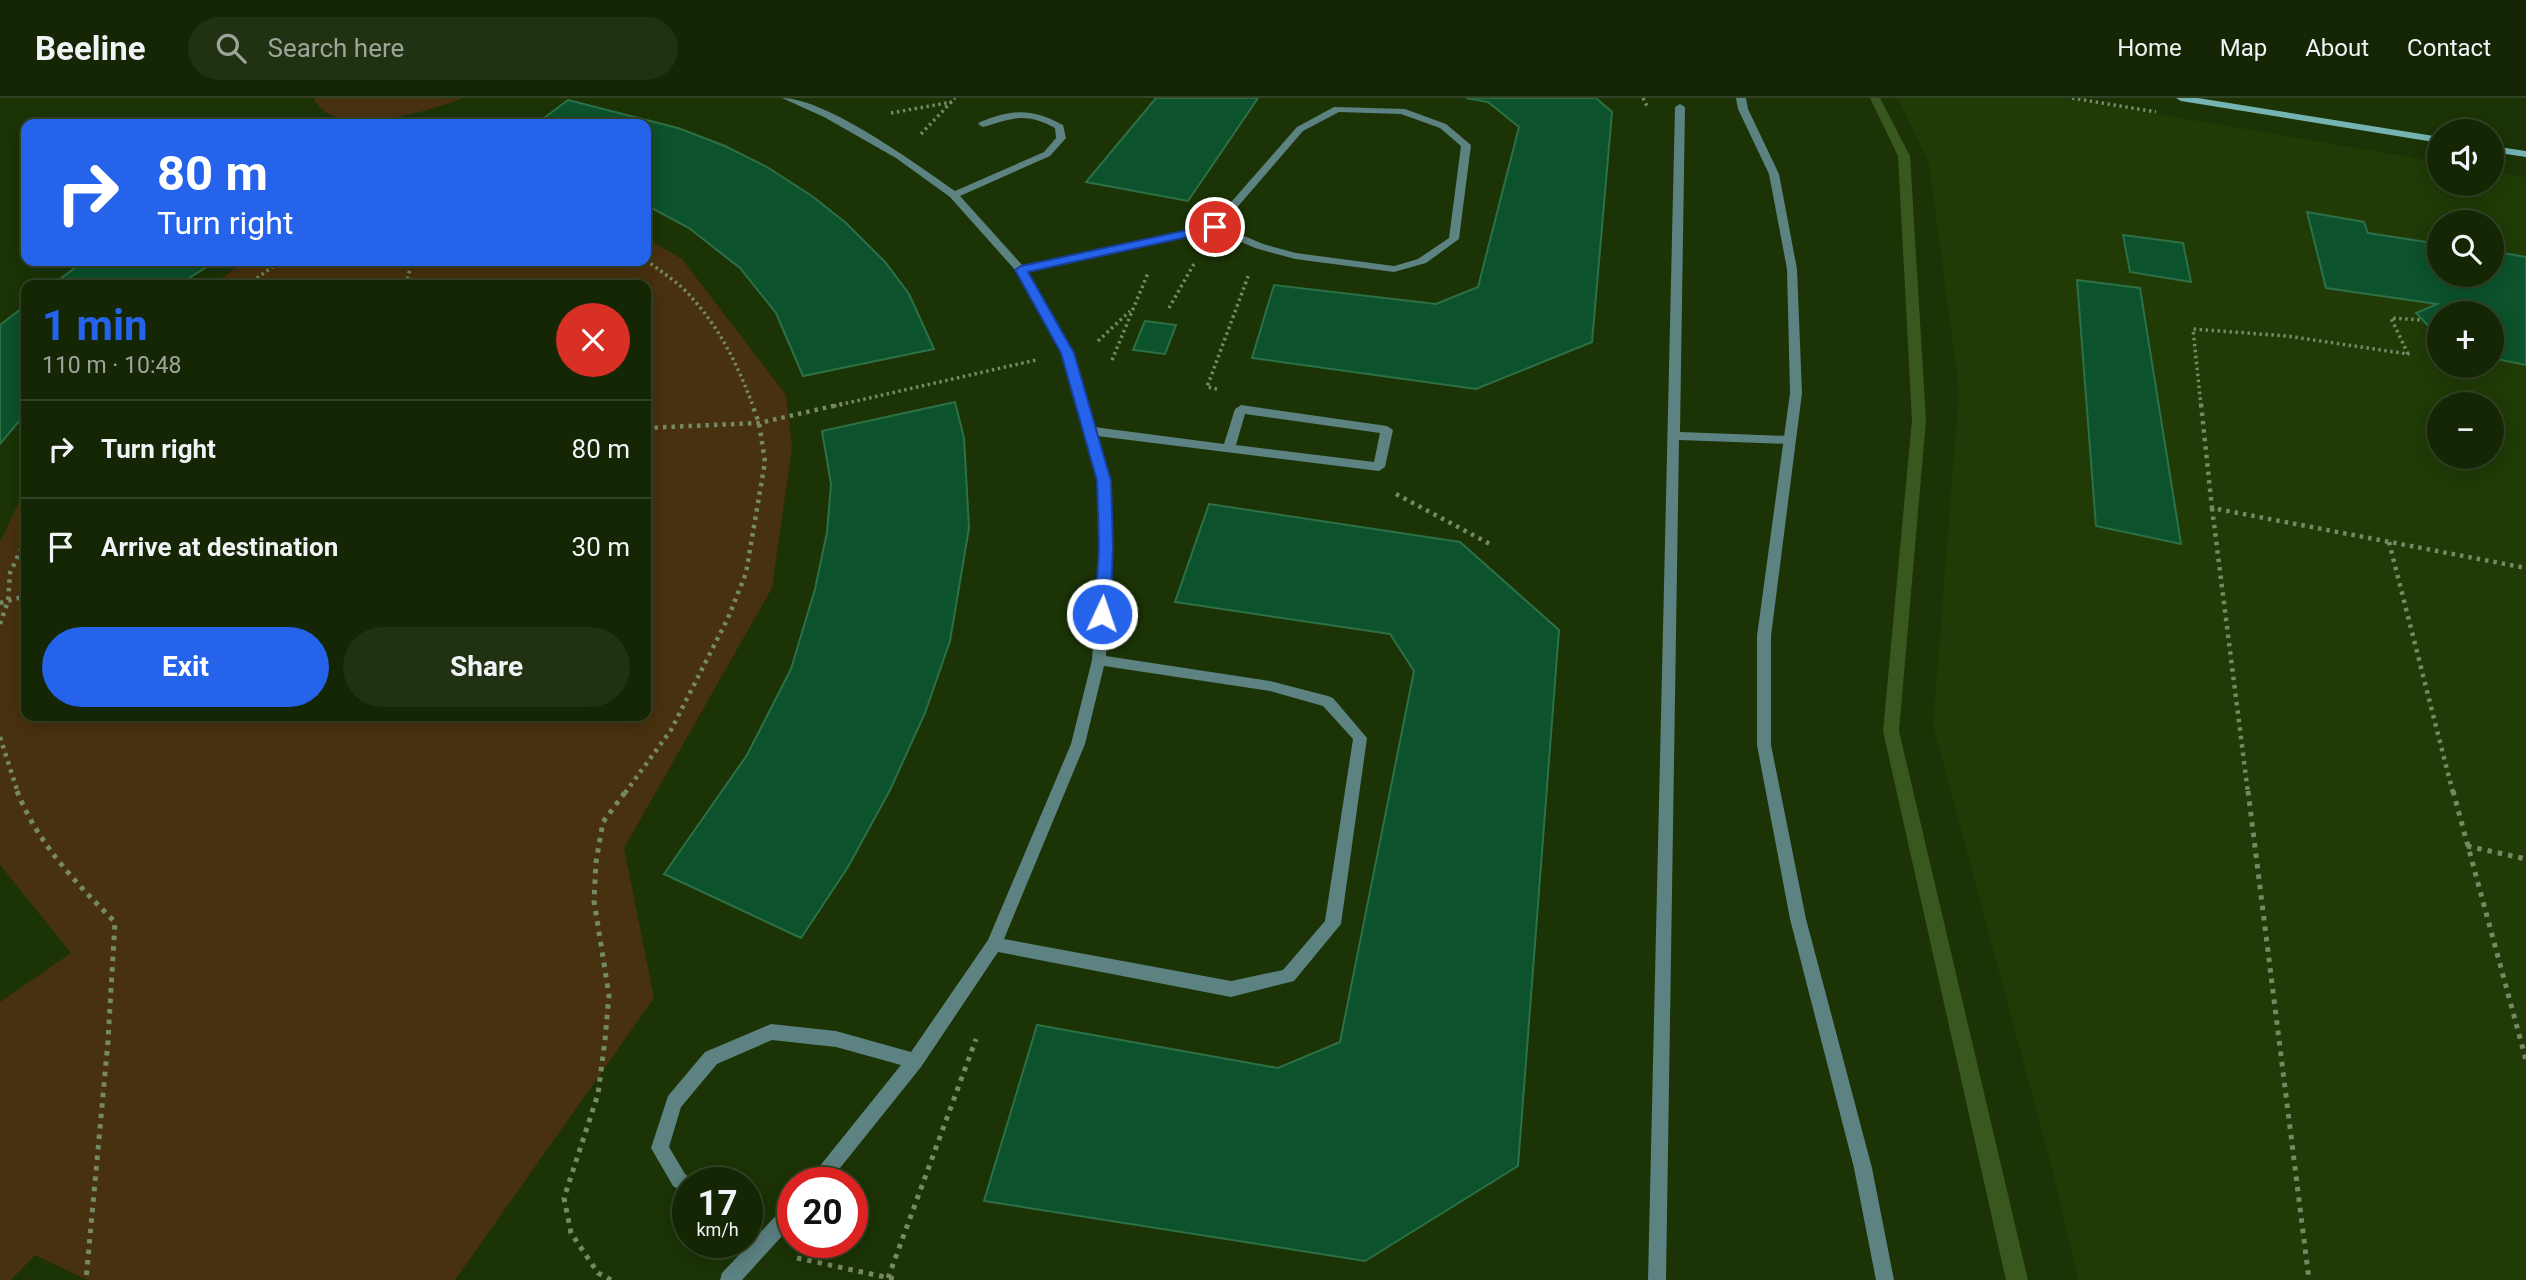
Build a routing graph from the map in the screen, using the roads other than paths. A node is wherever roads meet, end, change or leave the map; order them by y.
1 (788, 98) edge
2 (1741, 98) edge
3 (2181, 98) edge
4 (1680, 107) dead end
5 (983, 124) dead end
6 (2427, 138) edge
7 (2504, 151) edge
8 (2526, 154) edge
9 (954, 195) junction
10 (1215, 227) junction
11 (1021, 270) junction
12 (1091, 431) junction
13 (1674, 436) junction
14 (1789, 440) junction
15 (1228, 447) junction
16 (1099, 660) junction
17 (994, 944) junction
18 (915, 1061) junction
19 (830, 1167) edge
20 (672, 1168) edge
21 (777, 1228) edge
22 (729, 1280) edge
23 (1657, 1280) edge
24 (1885, 1280) edge

1 - 9 street
2 - 14 street
3 - 6 street
4 - 13 street
5 - 9 street
7 - 8 street
9 - 11 street
10 - 10 street
10 - 11 street
11 - 12 street
12 - 15 street
12 - 16 street
13 - 14 street
13 - 23 street
14 - 24 street
15 - 15 street
16 - 17 street
16 - 17 street
17 - 18 street
18 - 19 street
18 - 20 street
21 - 22 street

